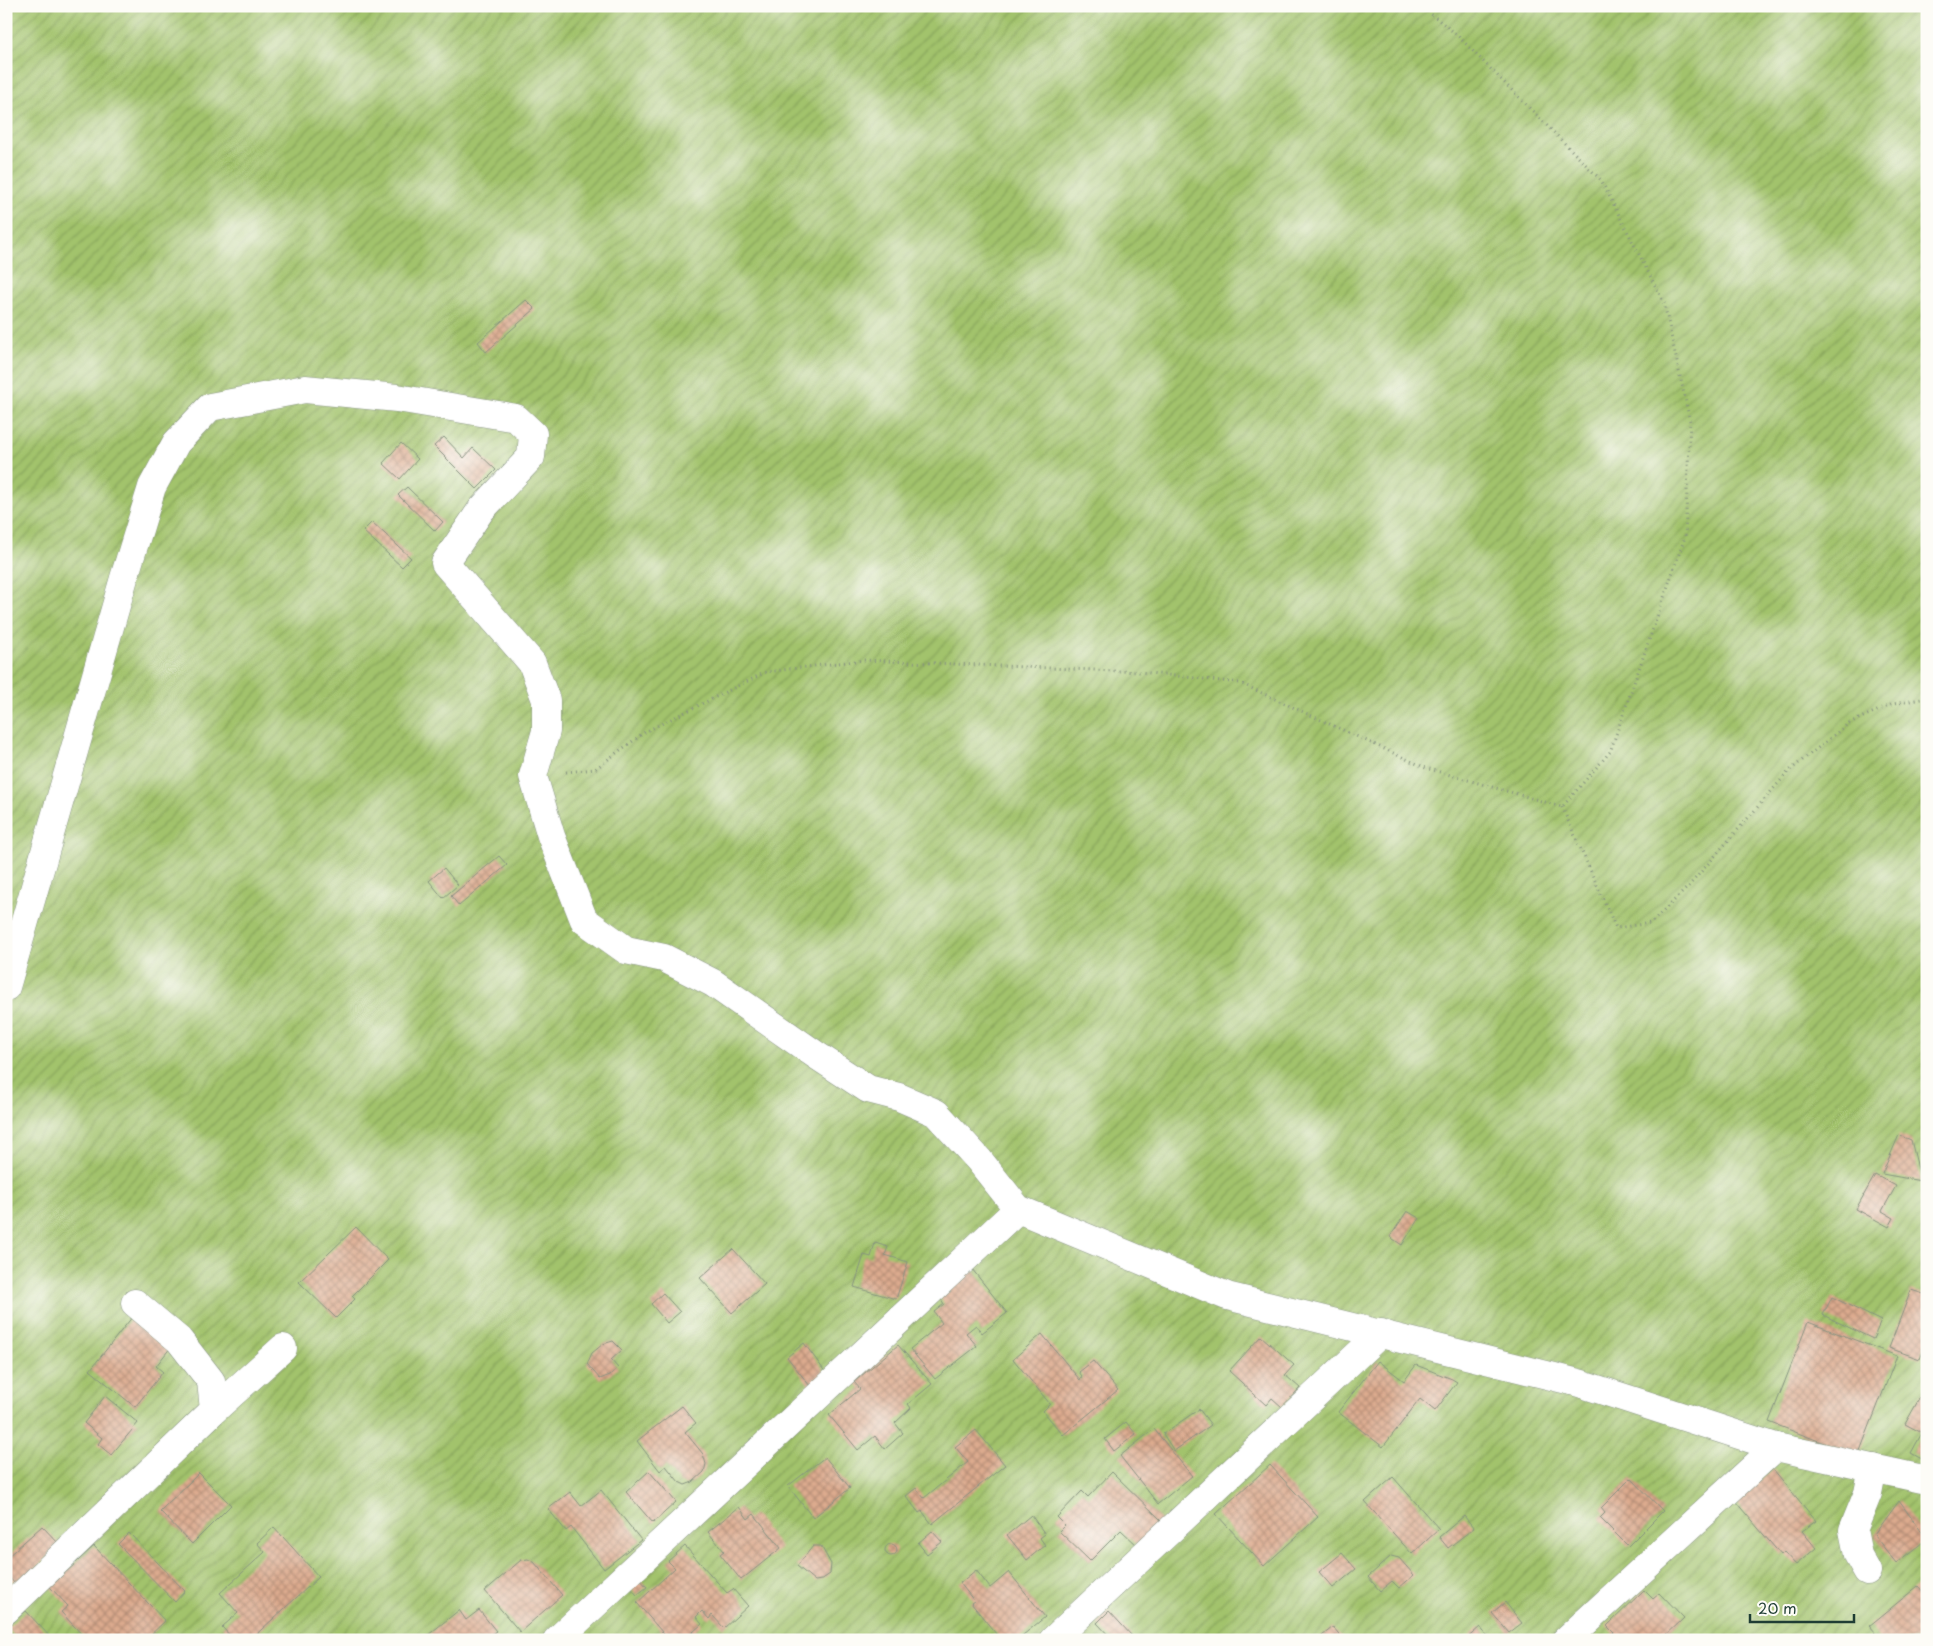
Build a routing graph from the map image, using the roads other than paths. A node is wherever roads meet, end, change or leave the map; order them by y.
1 (6, 987) edge
2 (1018, 1209) junction
3 (135, 1303) dead end
4 (1381, 1333) junction
5 (283, 1348) dead end
6 (214, 1410) junction
7 (1776, 1447) junction
8 (1873, 1468) junction
9 (1927, 1480) edge
10 (1867, 1571) dead end
11 (6, 1610) edge
12 (557, 1640) edge
13 (1053, 1640) edge
14 (1566, 1640) edge

1 - 2 street
2 - 4 street
2 - 12 street
3 - 6 street
4 - 7 street
4 - 13 street
5 - 6 street
6 - 11 street
7 - 8 street
7 - 14 street
8 - 9 street
8 - 10 street

